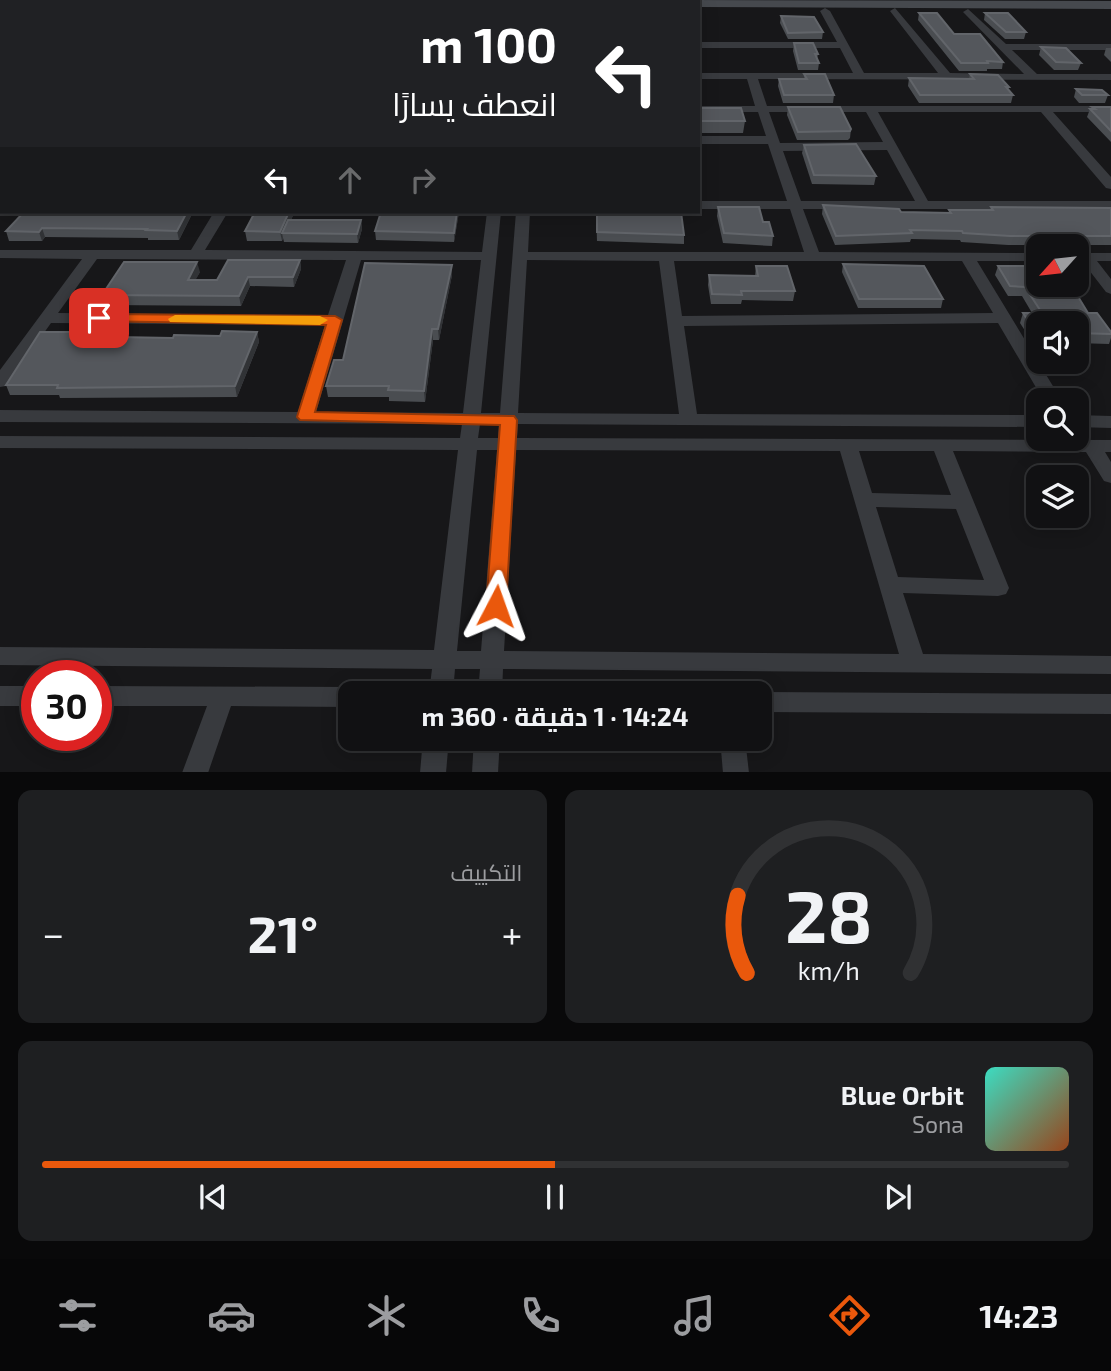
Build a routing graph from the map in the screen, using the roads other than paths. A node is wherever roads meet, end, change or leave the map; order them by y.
1 (700, 3) edge
2 (1111, 5) edge
3 (700, 11) edge
4 (825, 11) junction
5 (895, 11) junction
6 (968, 12) junction
7 (1111, 12) edge
8 (700, 45) edge
9 (843, 45) junction
10 (1004, 47) junction
11 (1111, 47) edge
12 (700, 76) edge
13 (751, 76) junction
14 (860, 76) junction
15 (946, 76) junction
16 (1034, 77) junction
17 (1111, 77) edge
18 (870, 109) junction
19 (700, 110) edge
20 (765, 110) junction
21 (1044, 110) junction
22 (1111, 110) edge
23 (700, 140) edge
24 (776, 143) junction
25 (891, 146) junction
26 (1088, 159) junction
27 (1111, 159) edge
28 (1111, 185) edge
29 (700, 205) edge
30 (795, 205) junction
31 (924, 205) junction
32 (1111, 205) edge
33 (220, 214) edge
34 (494, 214) edge
35 (523, 214) edge
36 (0, 254) edge
37 (93, 254) junction
38 (195, 254) junction
39 (355, 255) junction
40 (489, 256) junction
41 (520, 256) junction
42 (666, 257) junction
43 (813, 257) junction
44 (967, 257) junction
45 (1026, 257) edge
46 (1089, 257) edge
47 (1111, 257) edge
48 (1089, 266) edge
49 (1111, 289) edge
50 (47, 318) junction
51 (1004, 318) junction
52 (335, 320) junction
53 (675, 321) junction
54 (0, 382) edge
55 (1045, 388) edge
56 (0, 416) edge
57 (305, 417) junction
58 (472, 418) junction
59 (508, 420) junction
60 (690, 420) junction
61 (1026, 421) edge
62 (1089, 421) edge
63 (1111, 422) edge
64 (0, 442) edge
65 (469, 443) junction
66 (507, 443) junction
67 (847, 444) junction
68 (941, 445) junction
69 (1091, 445) junction
70 (1111, 446) edge
71 (1111, 477) edge
72 (864, 500) junction
73 (964, 502) junction
74 (890, 585) junction
75 (0, 656) edge
76 (445, 659) junction
77 (492, 661) junction
78 (914, 664) junction
79 (1111, 665) edge
80 (443, 681) edge
81 (491, 681) edge
82 (0, 696) edge
83 (21, 696) edge
84 (112, 696) edge
85 (222, 697) junction
86 (338, 697) edge
87 (772, 702) edge
88 (1111, 704) edge
89 (435, 751) edge
90 (486, 751) edge
91 (734, 751) edge
92 (195, 772) edge
93 (433, 772) edge
94 (485, 772) edge
95 (736, 772) edge

1 - 2 main road
3 - 4 main road
4 - 5 main road
4 - 9 street
5 - 6 main road
5 - 15 street
6 - 7 main road
6 - 10 street
8 - 9 street
9 - 14 street
10 - 11 street
10 - 16 street
12 - 13 street
13 - 14 street
13 - 20 street
14 - 15 street
15 - 16 street
16 - 17 street
18 - 20 street
18 - 21 street
18 - 25 street
19 - 20 street
20 - 24 street
21 - 22 street
21 - 26 street
23 - 24 street
24 - 25 street
24 - 30 street
25 - 31 street
26 - 27 street
26 - 28 street
29 - 30 street
30 - 31 street
30 - 43 street
31 - 32 street
33 - 38 street
34 - 40 street
35 - 41 street
36 - 37 street
37 - 38 street
37 - 50 street
38 - 39 street
39 - 40 street
39 - 52 street
40 - 58 street
41 - 42 street
41 - 59 street
42 - 43 street
42 - 53 street
43 - 44 street
44 - 45 street
44 - 51 street
46 - 47 street
48 - 49 street
50 - 52 street
50 - 54 street
51 - 53 street
51 - 55 street
52 - 57 street
53 - 60 street
56 - 57 street
57 - 58 street
58 - 59 street
58 - 65 street
59 - 60 street
59 - 66 street
60 - 61 street
62 - 63 street
64 - 65 street
65 - 66 street
65 - 76 street
66 - 67 street
66 - 77 street
67 - 68 street
67 - 72 street
68 - 69 street
68 - 73 street
69 - 70 street
69 - 71 street
72 - 73 street
72 - 74 street
73 - 74 street
74 - 78 street
75 - 76 street
76 - 77 street
76 - 80 street
77 - 78 street
77 - 81 street
78 - 79 street
82 - 83 street
84 - 85 street
85 - 86 street
85 - 92 street
87 - 88 street
89 - 93 street
90 - 94 street
91 - 95 street

